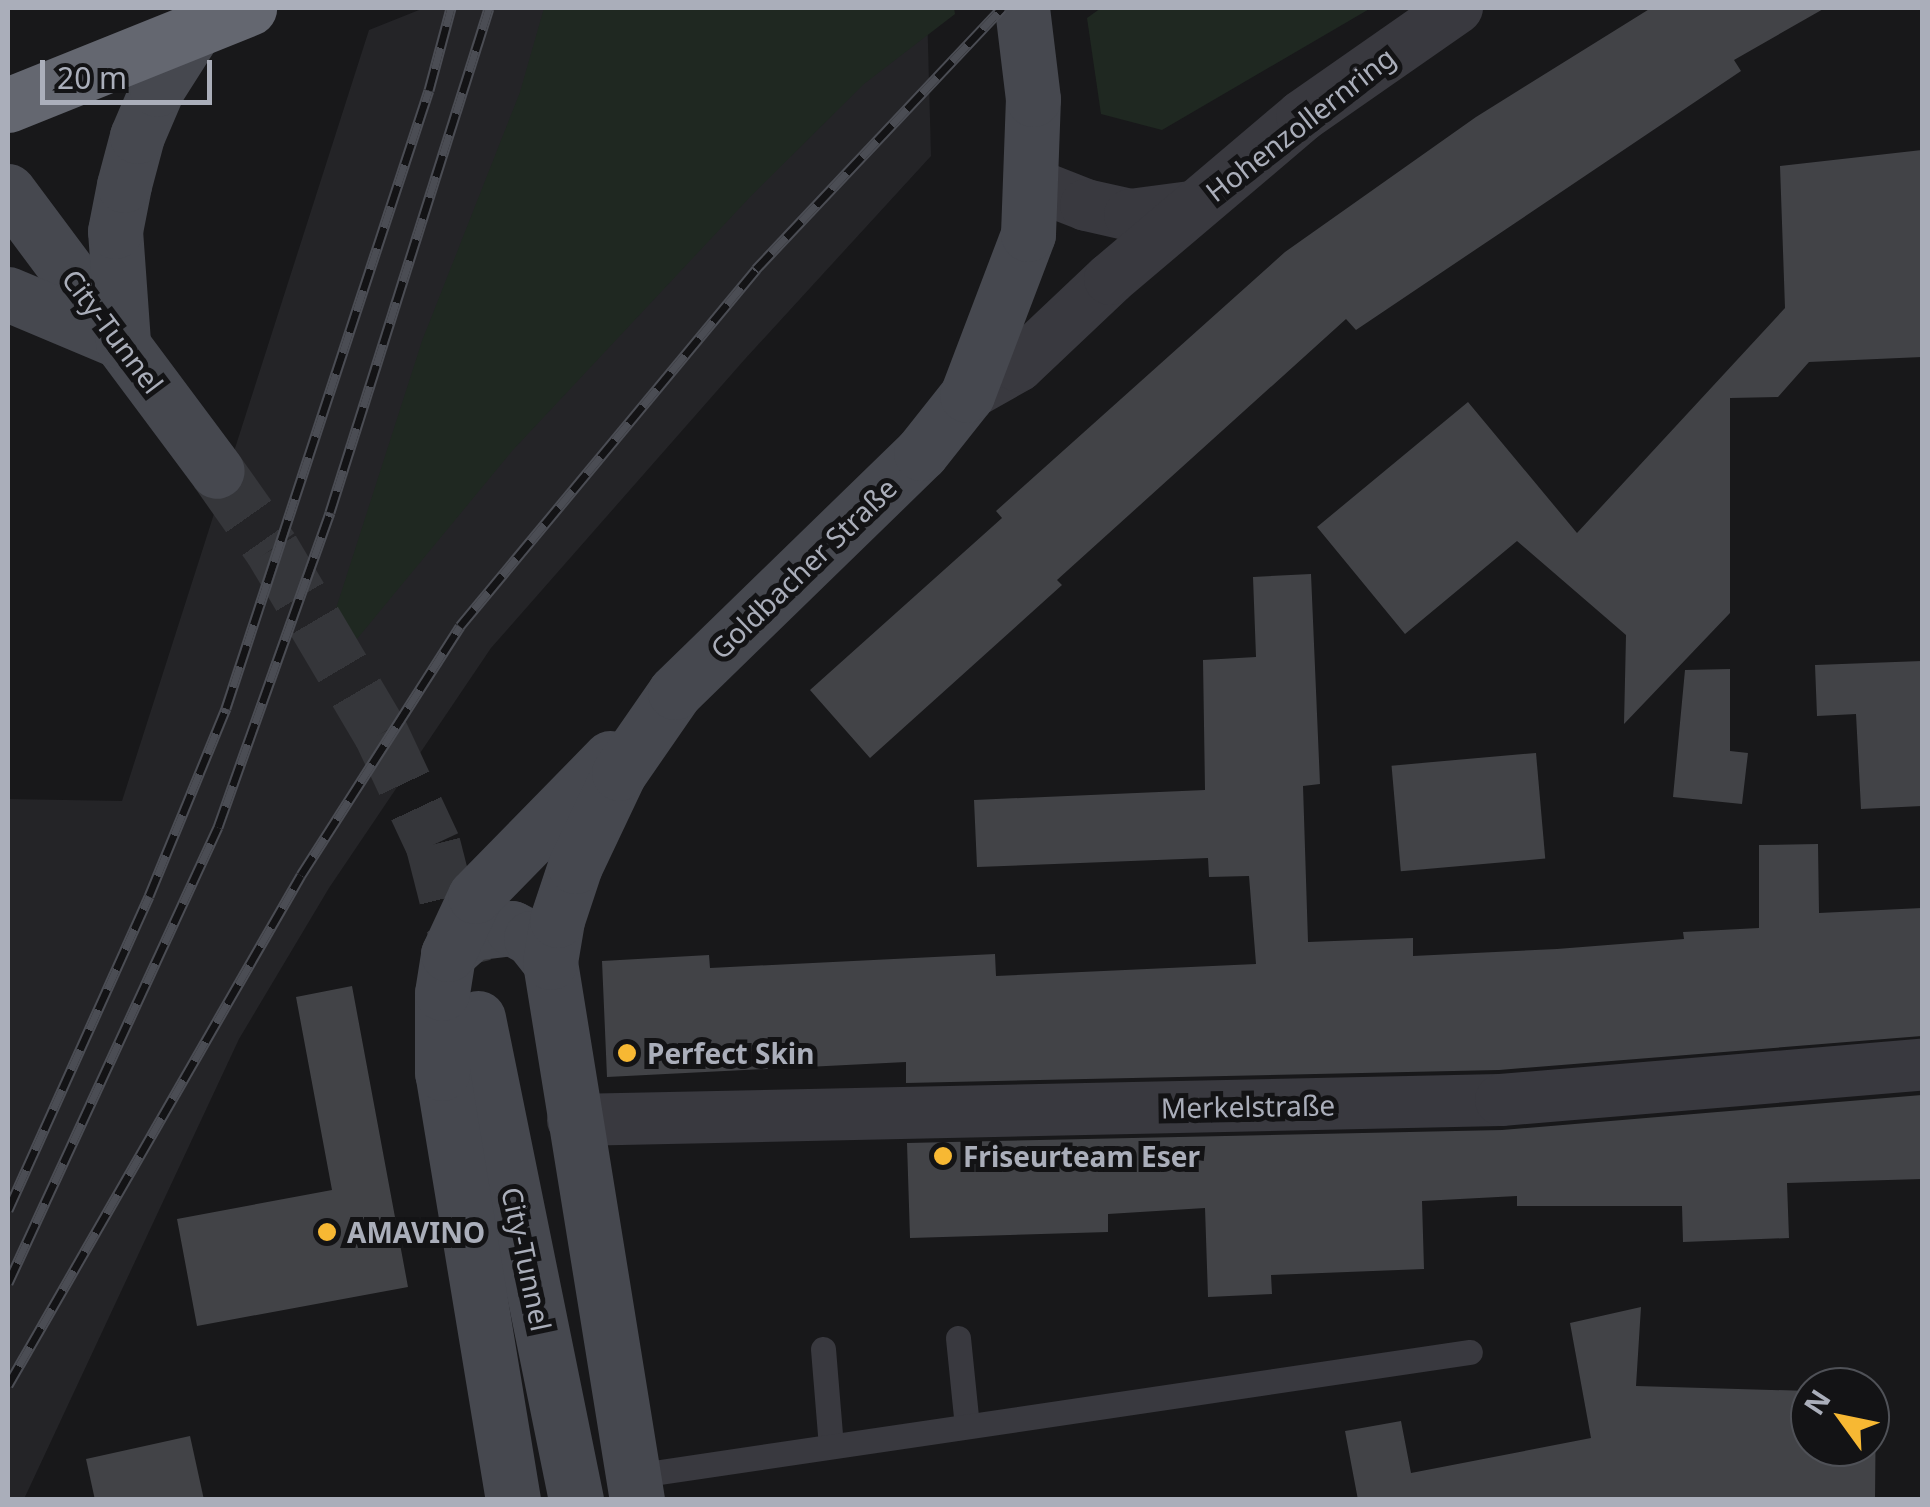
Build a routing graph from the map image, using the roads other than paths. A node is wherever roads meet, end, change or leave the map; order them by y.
1 (249, 8) edge
2 (1022, 8) edge
3 (1457, 8) edge
4 (194, 31) junction
5 (8, 106) edge
6 (1030, 183) junction
7 (8, 191) edge
8 (1192, 207) junction
9 (8, 294) edge
10 (122, 342) junction
11 (968, 395) junction
12 (217, 472) tunnel mouth
13 (675, 692) junction
14 (448, 954) junction
15 (550, 962) junction
16 (478, 1018) tunnel mouth
17 (1922, 1066) edge
18 (573, 1120) junction
19 (958, 1338) dead end
20 (822, 1350) dead end
21 (1470, 1352) dead end
22 (967, 1426) junction
23 (831, 1446) junction
24 (635, 1488) edge
25 (513, 1500) edge
26 (576, 1500) edge

1 - 4 highway
2 - 6 main road, Goldbacher Straße
3 - 8 street, Hohenzollernring
4 - 5 highway
4 - 10 main road
6 - 8 street, Hohenzollernring
6 - 11 main road, Goldbacher Straße
7 - 10 main road, City-Tunnel
8 - 11 street, Hohenzollernring
9 - 10 main road
10 - 12 main road, City-Tunnel
11 - 13 main road, Goldbacher Straße
13 - 14 main road
13 - 15 main road, Goldbacher Straße
14 - 15 main road
14 - 25 main road
15 - 18 main road, Goldbacher Straße
16 - 26 main road, City-Tunnel
17 - 18 street, Merkelstraße
18 - 24 main road, Goldbacher Straße
19 - 22 lane
20 - 23 lane
21 - 22 lane
22 - 23 lane
23 - 24 lane

